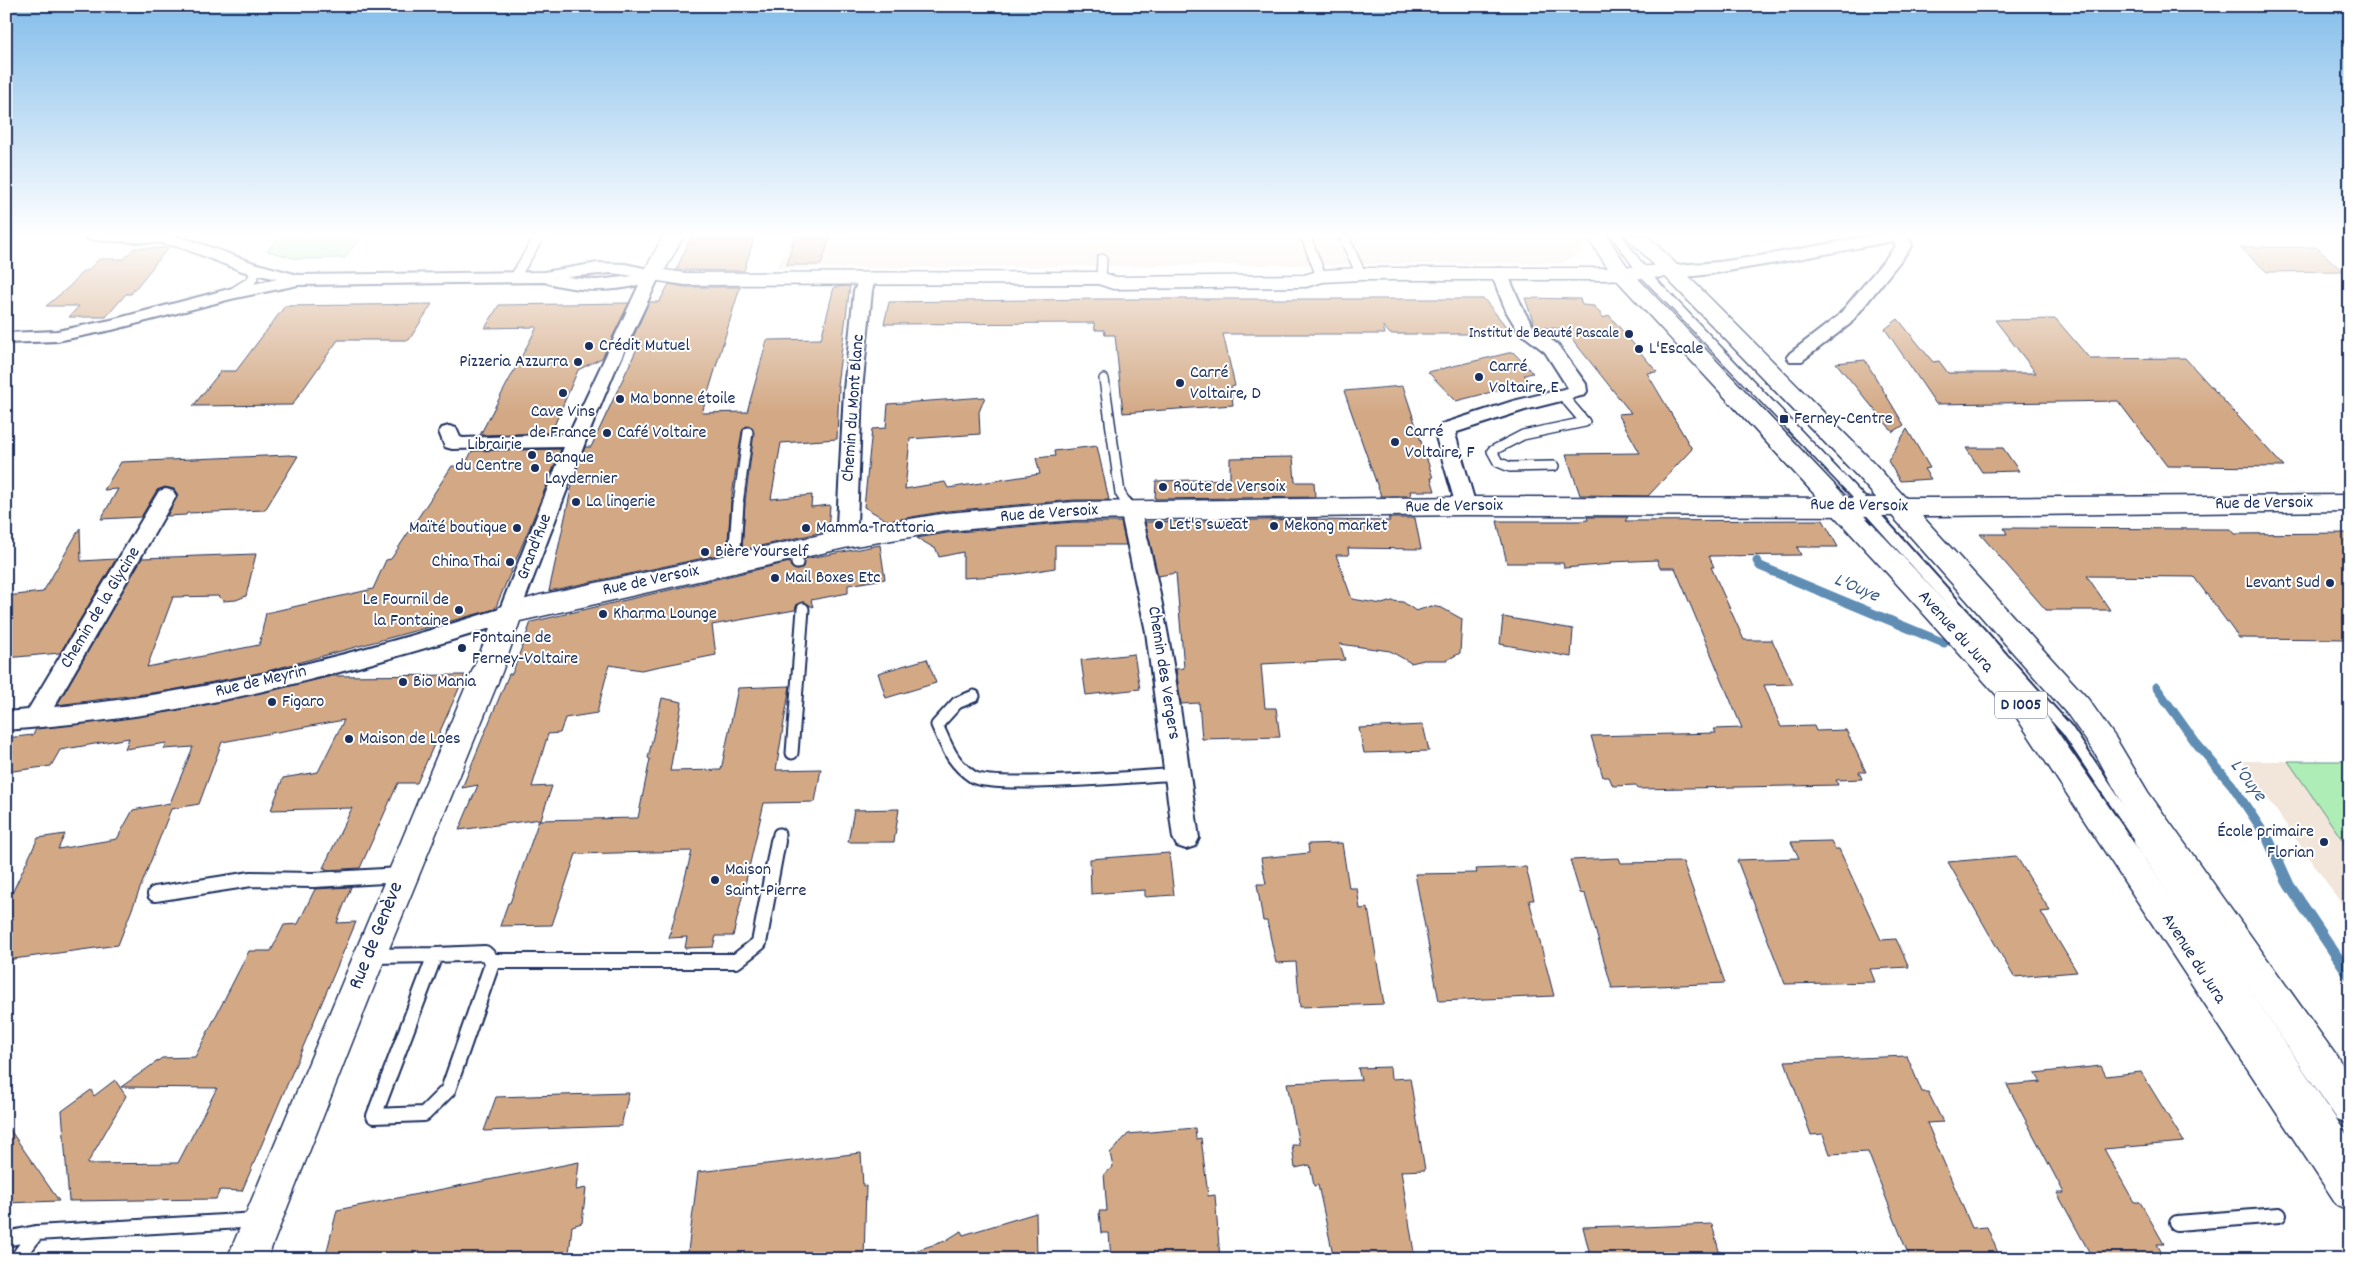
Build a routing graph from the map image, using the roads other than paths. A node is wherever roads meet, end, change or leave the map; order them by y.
1 (228, 294) edge
2 (643, 294) edge
3 (863, 294) edge
4 (1508, 294) edge
5 (1664, 294) edge
6 (1670, 294) edge
7 (1865, 294) edge
8 (6, 338) edge
9 (1796, 357) dead end
10 (1104, 379) dead end
11 (1562, 395) junction
12 (450, 432) dead end
13 (748, 432) dead end
14 (576, 440) junction
15 (1554, 466) dead end
16 (166, 496) dead end
17 (2350, 503) edge
18 (1466, 506) junction
19 (1852, 506) junction
20 (1897, 506) junction
21 (1130, 509) junction
22 (849, 538) junction
23 (734, 563) junction
24 (803, 609) dead end
25 (509, 614) junction
26 (974, 696) dead end
27 (35, 719) junction
28 (6, 721) edge
29 (792, 753) dead end
30 (1178, 774) junction
31 (779, 834) dead end
32 (1186, 838) dead end
33 (402, 875) junction
34 (155, 894) dead end
35 (435, 955) junction
36 (369, 956) junction
37 (493, 961) junction
38 (2350, 1106) edge
39 (2350, 1152) edge
40 (2350, 1192) edge
41 (2279, 1215) dead end
42 (262, 1219) junction
43 (2177, 1223) dead end
44 (36, 1233) junction
45 (6, 1239) edge
46 (16, 1259) edge
47 (247, 1259) edge

1 - 8 street
2 - 14 street, Grand'Rue
3 - 22 street, Chemin du Mont Blanc
4 - 11 street
5 - 19 main road, Avenue du Jura / D 1005
6 - 20 main road, Avenue du Jura / D 1005
7 - 9 street
10 - 21 lane
11 - 15 lane
11 - 18 street
12 - 14 street
13 - 23 lane
14 - 25 street, Grand'Rue
16 - 27 street, Chemin de la Glycine
17 - 20 main road, Rue de Versoix
18 - 19 main road, Rue de Versoix
18 - 21 main road, Rue de Versoix
19 - 20 main road, Rue de Versoix
19 - 39 lane
19 - 40 main road, Avenue du Jura / D 1005
20 - 38 main road, Avenue du Jura / D 1005
21 - 22 main road, Rue de Versoix
21 - 30 street, Chemin des Vergers
22 - 23 main road, Rue de Versoix
23 - 25 main road, Rue de Versoix
24 - 29 lane
25 - 27 street, Rue de Meyrin
25 - 33 main road, Rue de Genève
26 - 30 lane
27 - 28 street, Rue de Meyrin
30 - 32 street, Chemin des Vergers
31 - 37 lane
33 - 34 lane
33 - 36 main road, Rue de Genève
35 - 36 lane
35 - 37 lane
35 - 37 lane
36 - 42 main road, Rue de Genève
41 - 43 lane
42 - 44 lane
42 - 47 main road, Rue de Genève
44 - 45 lane
44 - 46 lane

